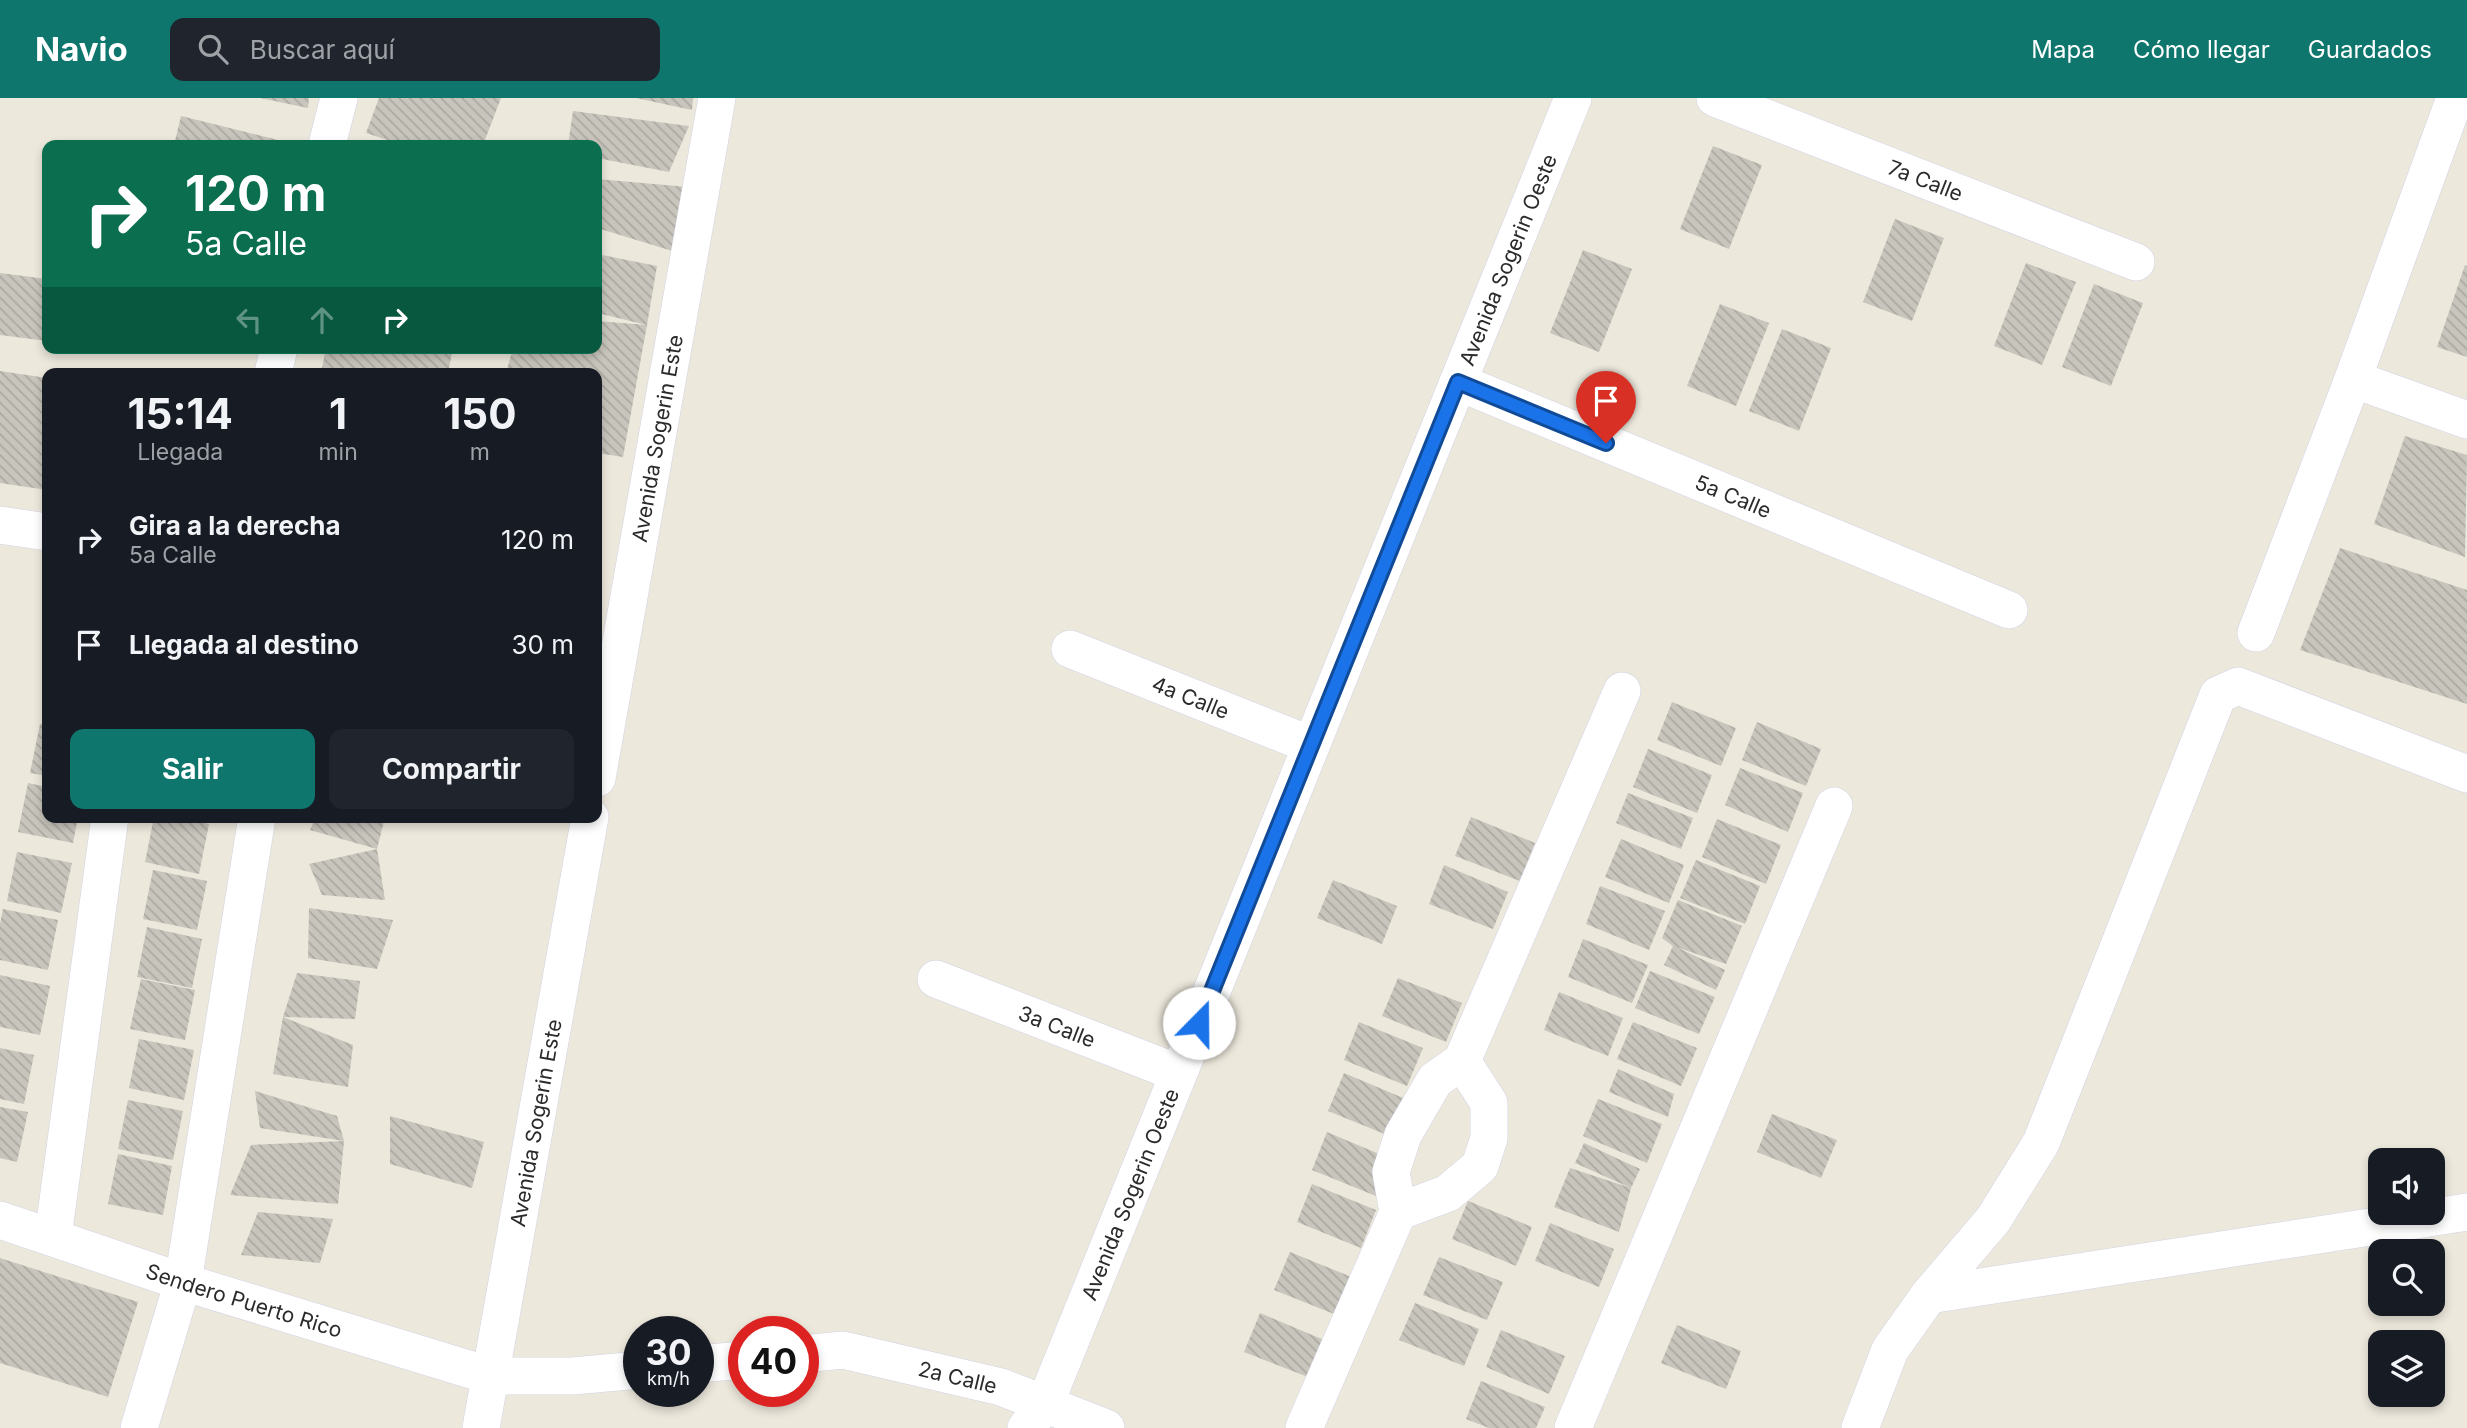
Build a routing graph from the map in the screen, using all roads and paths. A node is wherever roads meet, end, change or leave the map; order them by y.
1 (339, 98) edge
2 (717, 98) edge
3 (1573, 98) edge
4 (1715, 98) edge
5 (2455, 98) edge
6 (328, 140) edge
7 (2136, 262) dead end
8 (2353, 379) junction
9 (1458, 382) junction
10 (2467, 420) edge
11 (0, 525) edge
12 (42, 531) edge
13 (2009, 610) dead end
14 (2256, 633) dead end
15 (1070, 649) dead end
16 (1622, 691) dead end
17 (1311, 745) junction
18 (602, 750) edge
19 (2467, 774) edge
20 (1834, 806) dead end
21 (109, 823) edge
22 (256, 823) edge
23 (589, 823) edge
24 (936, 979) dead end
25 (1462, 1061) junction
26 (1178, 1073) junction
27 (1398, 1212) junction
28 (2467, 1212) edge
29 (0, 1220) edge
30 (53, 1237) junction
31 (183, 1282) junction
32 (1929, 1295) junction
33 (819, 1352) edge
34 (623, 1371) edge
35 (491, 1376) junction
36 (1035, 1416) edge
37 (139, 1428) edge
38 (481, 1428) edge
39 (1106, 1428) edge
40 (1304, 1428) edge
41 (1573, 1428) edge
42 (1860, 1428) edge

1 - 6 street
2 - 18 street, Avenida Sogerin Este
3 - 9 street, Avenida Sogerin Oeste
4 - 7 street, 7a Calle
5 - 8 street
8 - 10 street
8 - 14 street
9 - 13 street, 5a Calle
9 - 17 street, Avenida Sogerin Oeste
11 - 12 street
15 - 17 street, 4a Calle
16 - 25 street
17 - 26 street, Avenida Sogerin Oeste
19 - 32 street
20 - 41 street
21 - 30 street
22 - 31 street
23 - 35 street, Avenida Sogerin Este
24 - 26 street, 3a Calle
25 - 27 street
25 - 27 street
26 - 36 street, Avenida Sogerin Oeste
27 - 40 street
28 - 32 street
29 - 30 street, Sendero Puerto Rico
30 - 31 street, Sendero Puerto Rico
31 - 35 street, Sendero Puerto Rico
31 - 37 street
32 - 42 street
33 - 36 street, 2a Calle
34 - 35 street
35 - 38 street, Avenida Sogerin Este
36 - 39 street, 2a Calle

